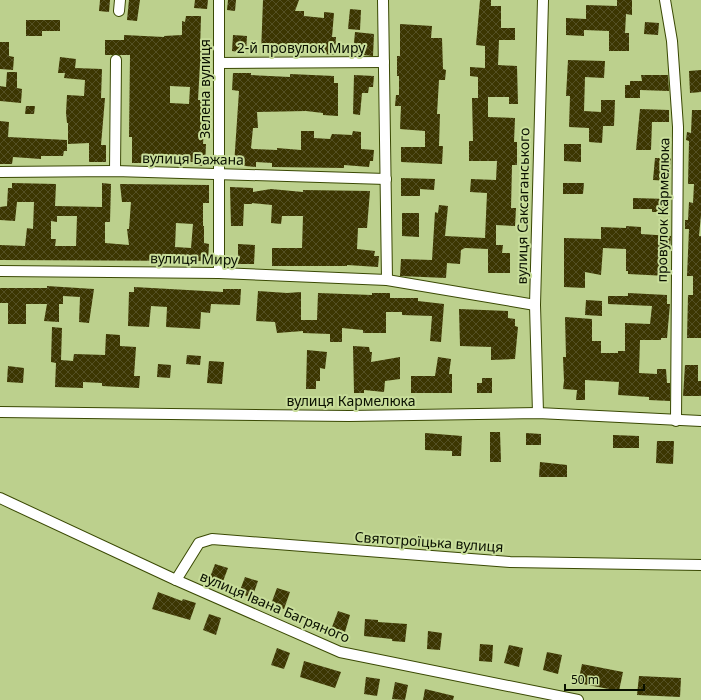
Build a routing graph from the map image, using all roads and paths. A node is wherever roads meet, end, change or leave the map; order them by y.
1 (120, 0) edge
2 (219, 0) edge
3 (383, 0) edge
4 (543, 0) edge
5 (665, 0) edge
6 (120, 11) dead end
7 (116, 60) dead end
8 (384, 62) junction
9 (219, 63) junction
10 (115, 171) junction
11 (0, 172) edge
12 (219, 173) junction
13 (386, 179) junction
14 (0, 271) edge
15 (219, 273) junction
16 (387, 280) junction
17 (535, 305) junction
18 (0, 412) edge
19 (538, 413) junction
20 (676, 421) junction
21 (701, 421) edge
22 (0, 498) edge
23 (701, 565) edge
24 (176, 580) junction
25 (578, 700) edge

1 - 6 street
2 - 9 street, Зелена вулиця
3 - 8 street
4 - 17 street, вулиця Саксаганського
5 - 20 street, провулок Кармелюка
7 - 10 street
8 - 9 street, 2-й провулок Миру
8 - 13 street
9 - 12 street, Зелена вулиця
10 - 11 street, вулиця Бажана
10 - 12 street, вулиця Бажана
12 - 13 street, вулиця Бажана
12 - 15 street, Зелена вулиця
13 - 16 street
14 - 15 street, вулиця Миру
15 - 16 street, вулиця Миру
16 - 17 street, вулиця Миру
17 - 19 street, вулиця Саксаганського
18 - 19 street, вулиця Кармелюка
19 - 20 street, вулиця Кармелюка
20 - 21 street, вулиця Кармелюка
22 - 24 street, вулиця Івана Багряного
23 - 24 street, Святотроїцька вулиця
24 - 25 street, вулиця Івана Багряного

